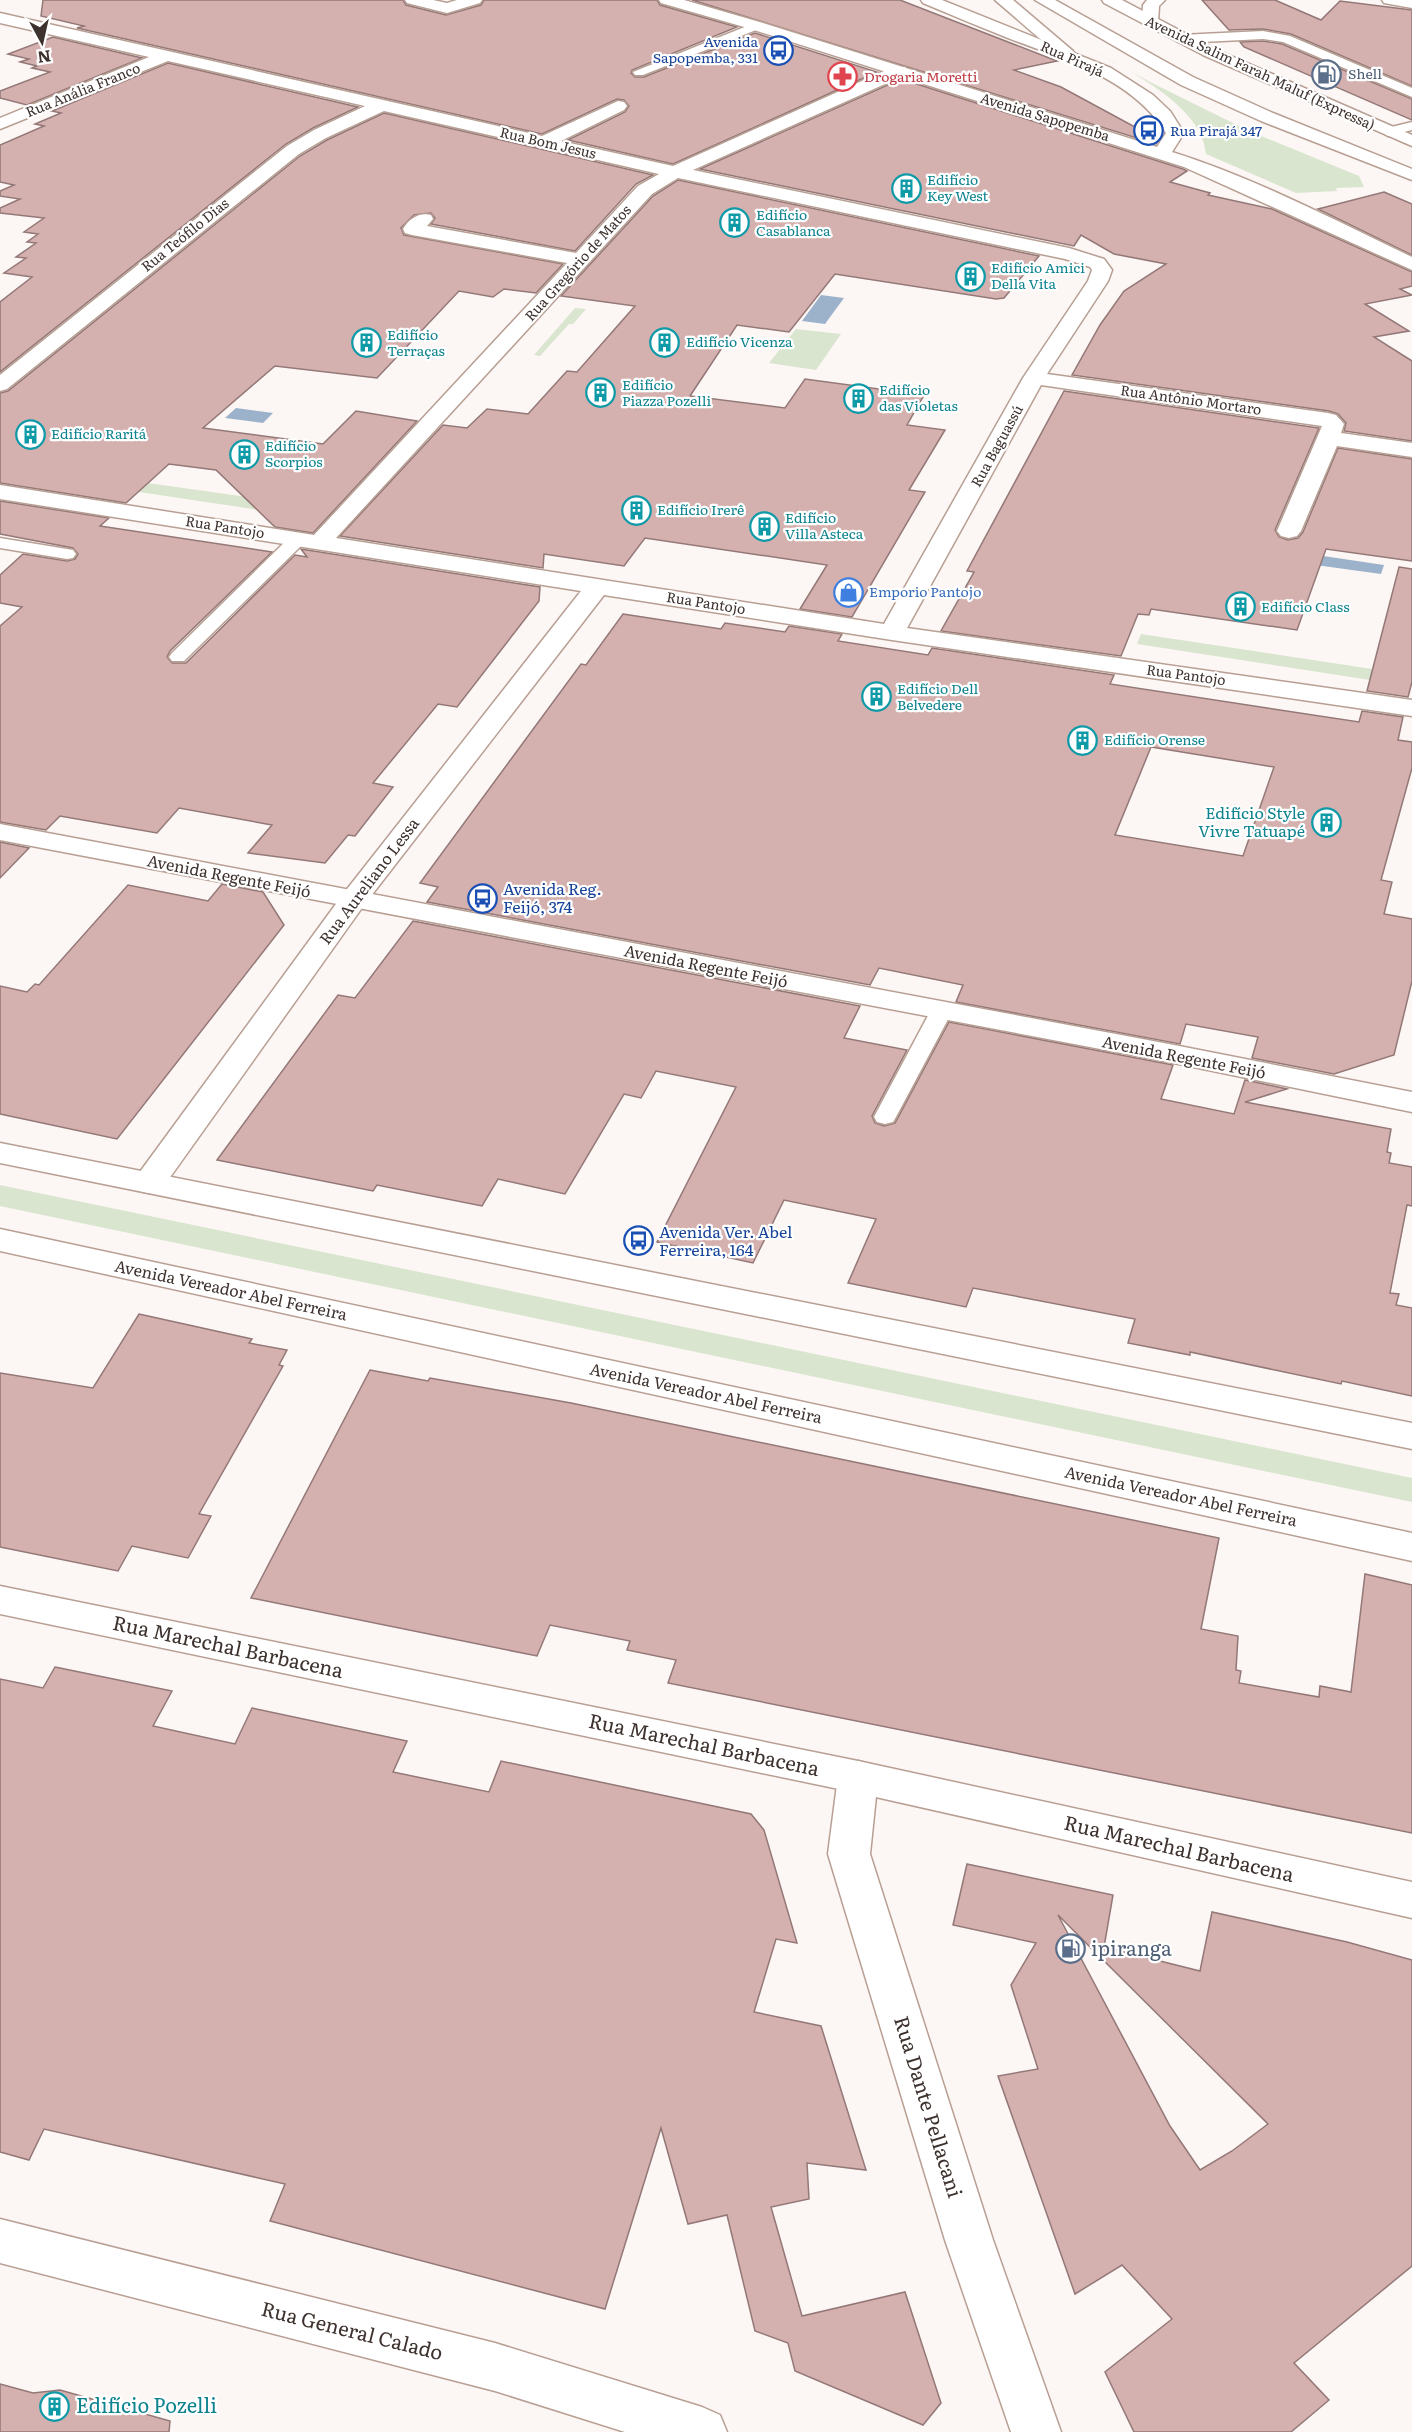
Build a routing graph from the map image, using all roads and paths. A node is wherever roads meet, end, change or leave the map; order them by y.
1 (413, 0) edge
2 (474, 0) edge
3 (667, 0) edge
4 (929, 0) edge
5 (1003, 0) edge
6 (1043, 0) edge
7 (1110, 0) edge
8 (1157, 0) edge
9 (1390, 0) edge
10 (1412, 3) edge
11 (0, 18) edge
12 (1150, 22) junction
13 (757, 26) junction
14 (1181, 39) junction
15 (1067, 54) junction
16 (166, 56) junction
17 (899, 71) junction
18 (639, 72) dead end
19 (1412, 93) edge
20 (382, 105) junction
21 (618, 106) dead end
22 (0, 123) edge
23 (1412, 126) edge
24 (1388, 132) junction
25 (1412, 141) edge
26 (544, 142) junction
27 (1162, 154) junction
28 (675, 172) junction
29 (1412, 175) edge
30 (424, 219) dead end
31 (582, 260) junction
32 (1097, 263) joint
33 (1412, 264) edge
34 (1034, 378) junction
35 (0, 385) edge
36 (1329, 438) junction
37 (1412, 450) edge
38 (0, 492) edge
39 (1289, 531) dead end
40 (309, 541) junction
41 (0, 543) edge
42 (67, 554) dead end
43 (598, 586) junction
44 (891, 633) junction
45 (178, 657) dead end
46 (1412, 708) edge
47 (0, 832) edge
48 (354, 899) junction
49 (942, 1010) junction
50 (1412, 1102) edge
51 (885, 1117) dead end
52 (0, 1153) edge
53 (149, 1183) junction
54 (0, 1240) edge
55 (1412, 1436) edge
56 (1412, 1547) edge
57 (0, 1600) edge
58 (858, 1777) junction
59 (1410, 1901) edge
60 (0, 2241) edge
61 (702, 2432) edge
62 (1036, 2432) edge

1 - 2 main road
3 - 13 main road, Avenida Sapopemba
4 - 15 main road, Rua Pirajá
5 - 15 main road
6 - 29 main road, Avenida Salim Farah Maluf (Expressa)
7 - 12 main road, Avenida Salim Farah Maluf (Expressa)
8 - 12 main road
9 - 10 main road
11 - 16 main road, Rua Bom Jesus
12 - 14 main road, Avenida Salim Farah Maluf (Expressa)
13 - 17 main road, Avenida Sapopemba
13 - 18 lane
14 - 19 lane
14 - 24 main road, Avenida Salim Farah Maluf (Expressa)
15 - 27 main road, Rua Pirajá
16 - 20 main road, Rua Bom Jesus
16 - 22 main road, Rua Anália Franco
17 - 27 main road, Avenida Sapopemba
17 - 28 main road, Rua Gregório de Matos
20 - 26 main road, Rua Bom Jesus
20 - 35 main road, Rua Teófilo Dias
21 - 26 main road
23 - 24 lane
24 - 25 main road, Avenida Salim Farah Maluf (Expressa)
26 - 28 main road, Rua Bom Jesus
27 - 33 main road, Avenida Sapopemba
28 - 31 main road, Rua Gregório de Matos
28 - 32 main road, Rua Bom Jesus
30 - 31 main road
31 - 40 main road, Rua Gregório de Matos
32 - 34 main road, Rua Baguassú
34 - 36 main road, Rua Antônio Mortaro
34 - 44 main road, Rua Baguassú
36 - 37 main road
36 - 39 main road
38 - 40 main road, Rua Pantojo
40 - 43 main road, Rua Pantojo
40 - 45 lane
41 - 42 lane
43 - 44 main road, Rua Pantojo
43 - 48 main road, Rua Aureliano Lessa
44 - 46 main road, Rua Pantojo
47 - 48 main road, Avenida Regente Feijó
48 - 49 main road, Avenida Regente Feijó
48 - 53 main road, Rua Aureliano Lessa
49 - 50 main road, Avenida Regente Feijó
49 - 51 lane
52 - 53 main road
53 - 55 main road
54 - 56 main road, Avenida Vereador Abel Ferreira
57 - 58 main road, Rua Marechal Barbacena
58 - 59 main road, Rua Marechal Barbacena
58 - 62 main road, Rua Dante Pellacani
60 - 61 main road, Rua General Calado

